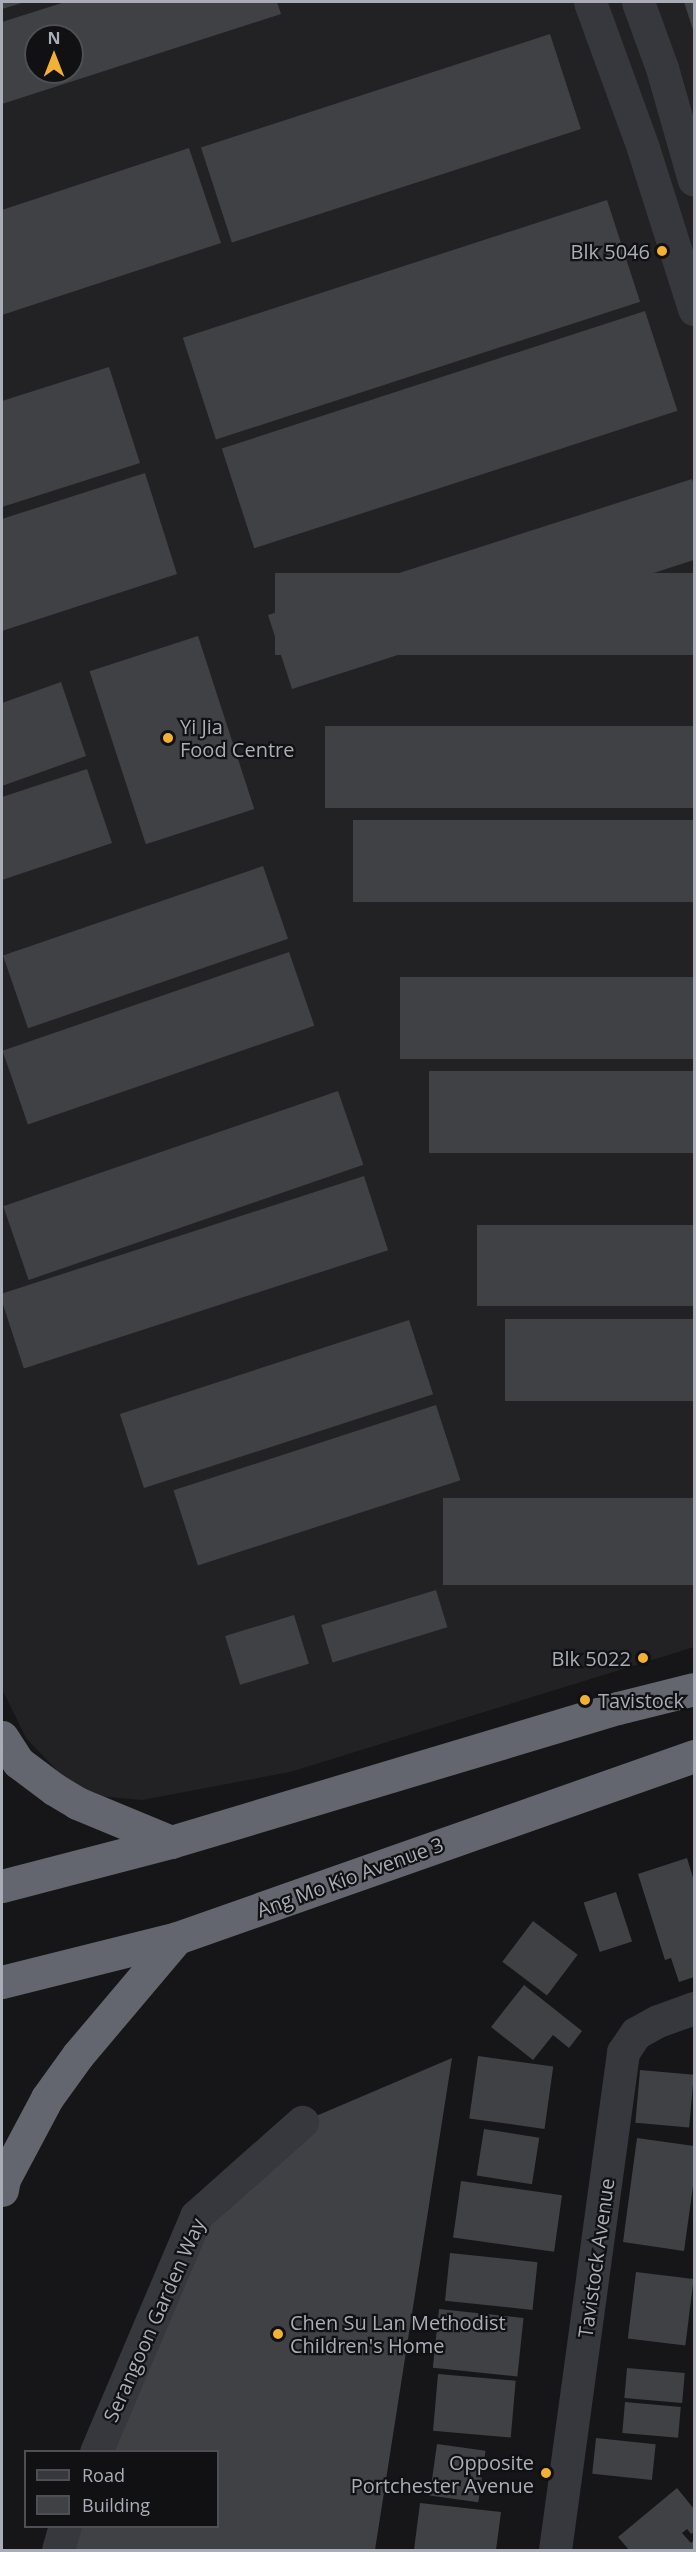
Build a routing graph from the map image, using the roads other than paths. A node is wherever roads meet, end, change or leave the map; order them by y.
1 (590, 2) edge
2 (638, 2) edge
3 (694, 180) edge
4 (694, 309) edge
5 (694, 1689) edge
6 (2, 1737) edge
7 (694, 1756) edge
8 (171, 1842) junction
9 (2, 1886) edge
10 (177, 1938) junction
11 (2, 1982) edge
12 (694, 2008) edge
13 (302, 2122) dead end
14 (2, 2179) edge
15 (96, 2450) edge
16 (64, 2528) edge
17 (564, 2543) edge
18 (58, 2550) edge

1 - 4 street
2 - 3 street
5 - 8 highway
6 - 8 highway
7 - 10 highway, Ang Mo Kio Avenue 3
8 - 9 highway
10 - 11 highway, Ang Mo Kio Avenue 3
10 - 14 highway
12 - 17 street, Tavistock Avenue
13 - 15 street, Serangoon Garden Way
16 - 18 street

